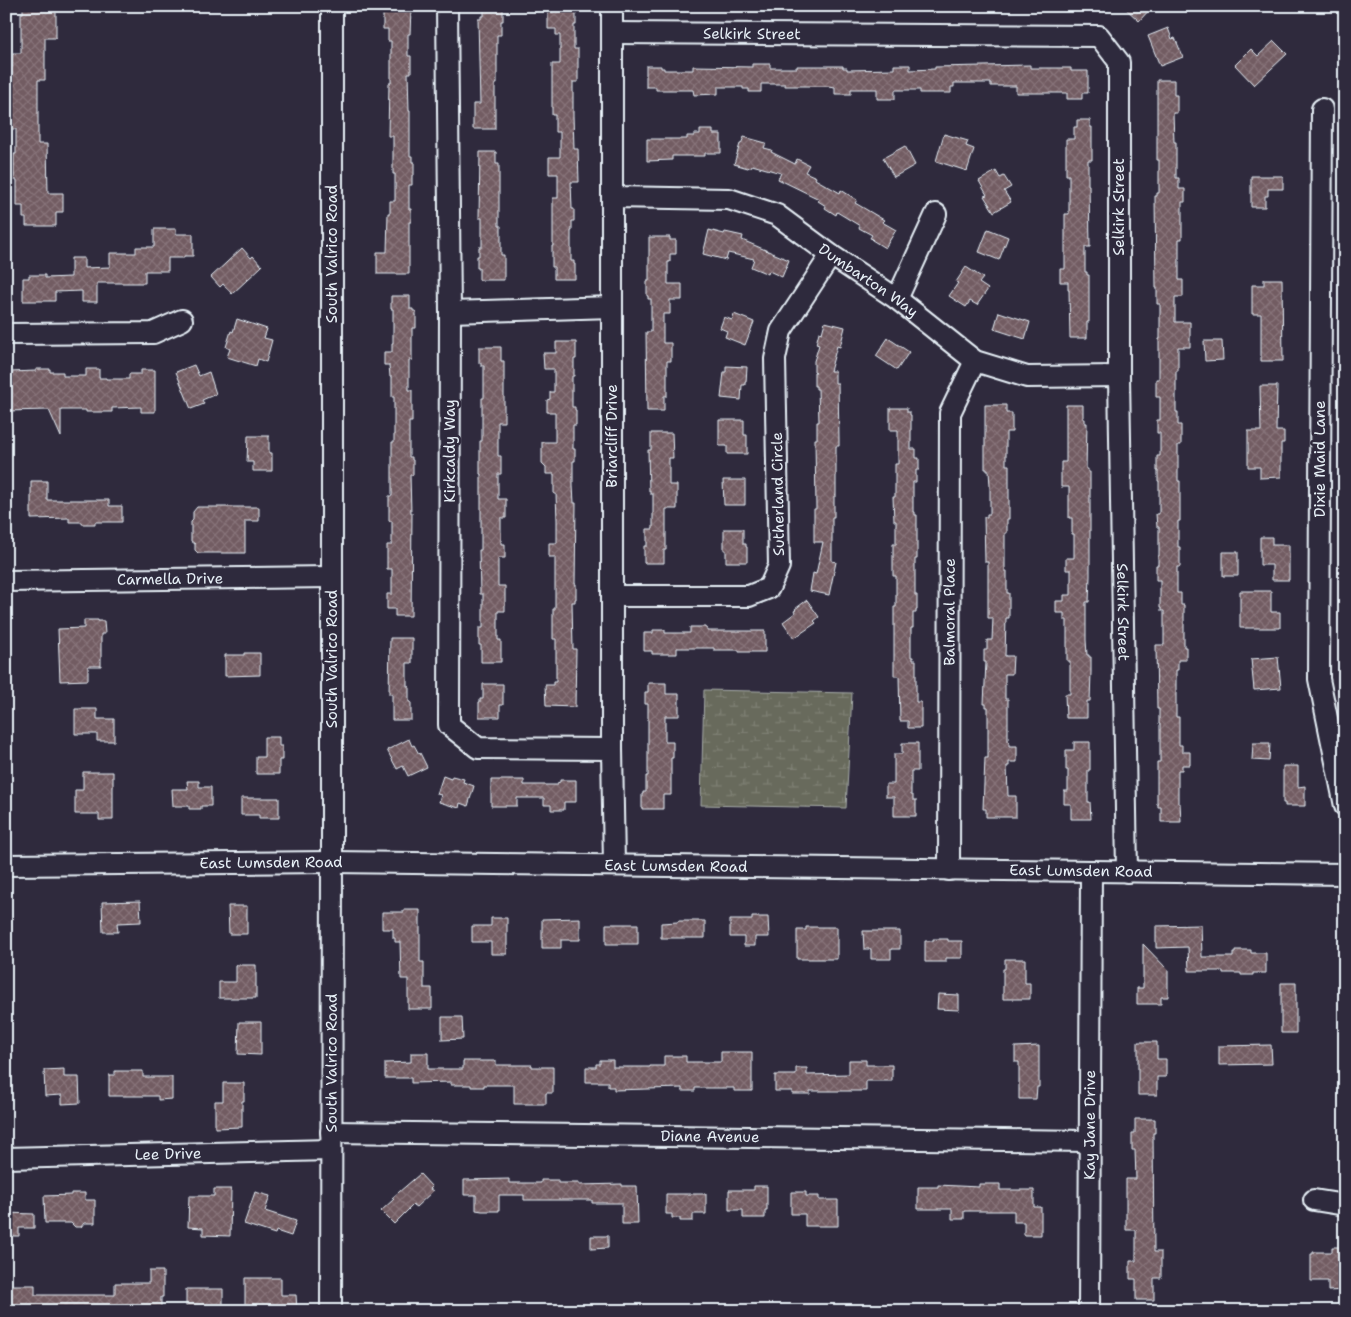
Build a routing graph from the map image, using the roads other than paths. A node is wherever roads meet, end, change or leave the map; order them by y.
1 (332, 6) edge
2 (447, 6) edge
3 (612, 6) edge
4 (612, 32) junction
5 (1322, 109) dead end
6 (612, 197) junction
7 (936, 214) dead end
8 (831, 255) junction
9 (897, 299) junction
10 (612, 307) junction
11 (450, 312) junction
12 (182, 320) dead end
13 (6, 334) edge
14 (974, 361) junction
15 (1119, 376) junction
16 (332, 577) junction
17 (6, 581) edge
18 (612, 596) junction
19 (612, 749) junction
20 (1345, 806) edge
21 (332, 862) junction
22 (6, 865) edge
23 (614, 865) junction
24 (949, 870) junction
25 (1091, 872) junction
26 (1127, 872) junction
27 (1345, 874) edge
28 (331, 1141) junction
29 (1089, 1141) junction
30 (6, 1158) edge
31 (1314, 1200) dead end
32 (1345, 1205) edge
33 (331, 1311) edge
34 (1090, 1311) edge

1 - 16 street, South Valrico Road
2 - 11 street, Kirkcaldy Way
3 - 4 street, Briarcliff Drive
4 - 6 street, Briarcliff Drive
4 - 15 street, Selkirk Street
5 - 20 street, Dixie Maid Lane
6 - 8 street, Dumbarton Way
6 - 10 street, Briarcliff Drive
7 - 9 street
8 - 9 street, Dumbarton Way
8 - 18 street, Sutherland Circle
9 - 14 street, Dumbarton Way
10 - 11 street
10 - 18 street, Briarcliff Drive
11 - 19 street, Kirkcaldy Way
12 - 13 street
14 - 15 street, Dumbarton Way
14 - 24 street, Balmoral Place
15 - 26 street, Selkirk Street
16 - 17 street, Carmella Drive
16 - 21 street, South Valrico Road
18 - 19 street, Briarcliff Drive
19 - 23 street, Briarcliff Drive
21 - 22 street, East Lumsden Road
21 - 23 street, East Lumsden Road
21 - 28 street, South Valrico Road
23 - 24 street, East Lumsden Road
24 - 25 street, East Lumsden Road
25 - 26 street, East Lumsden Road
25 - 29 street, Kay Jane Drive
26 - 27 street, East Lumsden Road
28 - 29 street, Diane Avenue
28 - 30 street, Lee Drive
28 - 33 street, South Valrico Road
29 - 34 street, Kay Jane Drive
31 - 32 street

